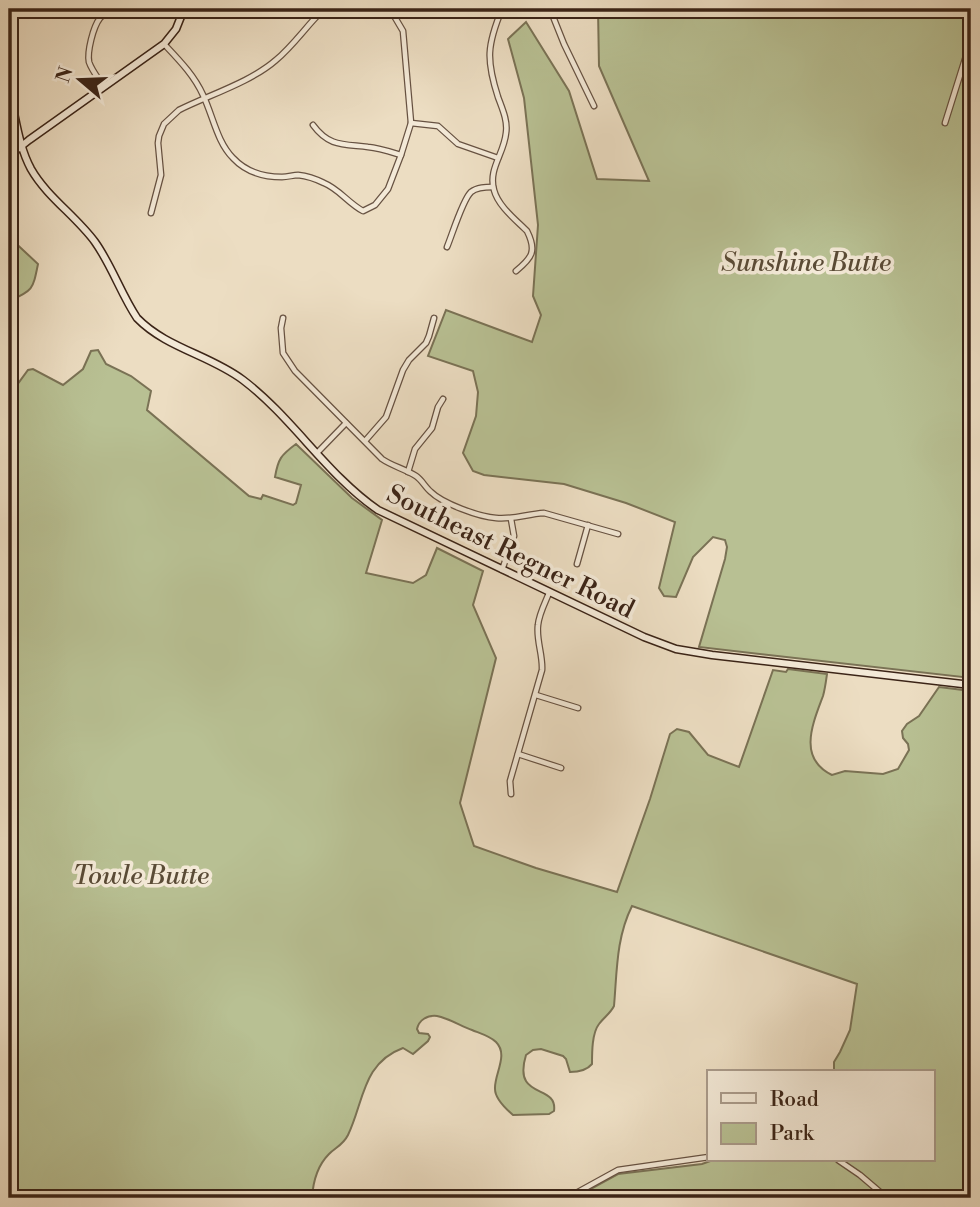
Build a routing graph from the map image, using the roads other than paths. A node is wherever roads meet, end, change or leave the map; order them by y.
1 (184, 9) edge
2 (324, 9) edge
3 (390, 9) edge
4 (502, 9) edge
5 (550, 9) edge
6 (109, 12) dead end
7 (971, 40) edge
8 (164, 44) junction
9 (105, 87) junction
10 (9, 91) edge
11 (205, 98) junction
12 (594, 106) dead end
13 (946, 122) dead end
14 (411, 123) junction
15 (313, 125) dead end
16 (22, 146) junction
17 (401, 155) junction
18 (498, 158) junction
19 (9, 161) edge
20 (493, 187) junction
21 (151, 213) dead end
22 (447, 247) dead end
23 (516, 271) dead end
24 (283, 318) dead end
25 (434, 318) dead end
26 (443, 399) dead end
27 (346, 423) junction
28 (365, 441) junction
29 (317, 453) junction
30 (408, 471) junction
31 (512, 519) junction
32 (588, 526) junction
33 (618, 534) dead end
34 (577, 564) dead end
35 (502, 570) junction
36 (549, 593) junction
37 (971, 685) edge
38 (536, 695) junction
39 (578, 708) dead end
40 (518, 754) junction
41 (561, 768) dead end
42 (511, 794) dead end
43 (707, 1157) edge
44 (841, 1162) edge
45 (566, 1198) edge
46 (887, 1198) edge

1 - 8 main road
2 - 11 street
3 - 14 street
4 - 18 street
5 - 12 street
6 - 9 street
7 - 13 street
8 - 9 main road
8 - 11 street
9 - 16 main road
10 - 16 main road, Southeast Regner Road
11 - 17 street
11 - 21 street
14 - 17 street
14 - 18 street
15 - 17 street
16 - 19 main road
16 - 29 main road, Southeast Regner Road
18 - 20 street
20 - 22 street
20 - 23 street
24 - 27 street
25 - 28 street
26 - 30 street
27 - 28 street
27 - 29 street
28 - 30 street
29 - 35 main road, Southeast Regner Road
30 - 31 street
31 - 32 street
31 - 35 street
32 - 33 street
32 - 34 street
35 - 36 main road, Southeast Regner Road
36 - 37 main road, Southeast Regner Road
36 - 38 street
38 - 39 street
38 - 40 street
40 - 41 street
40 - 42 street
43 - 45 street
44 - 46 street

